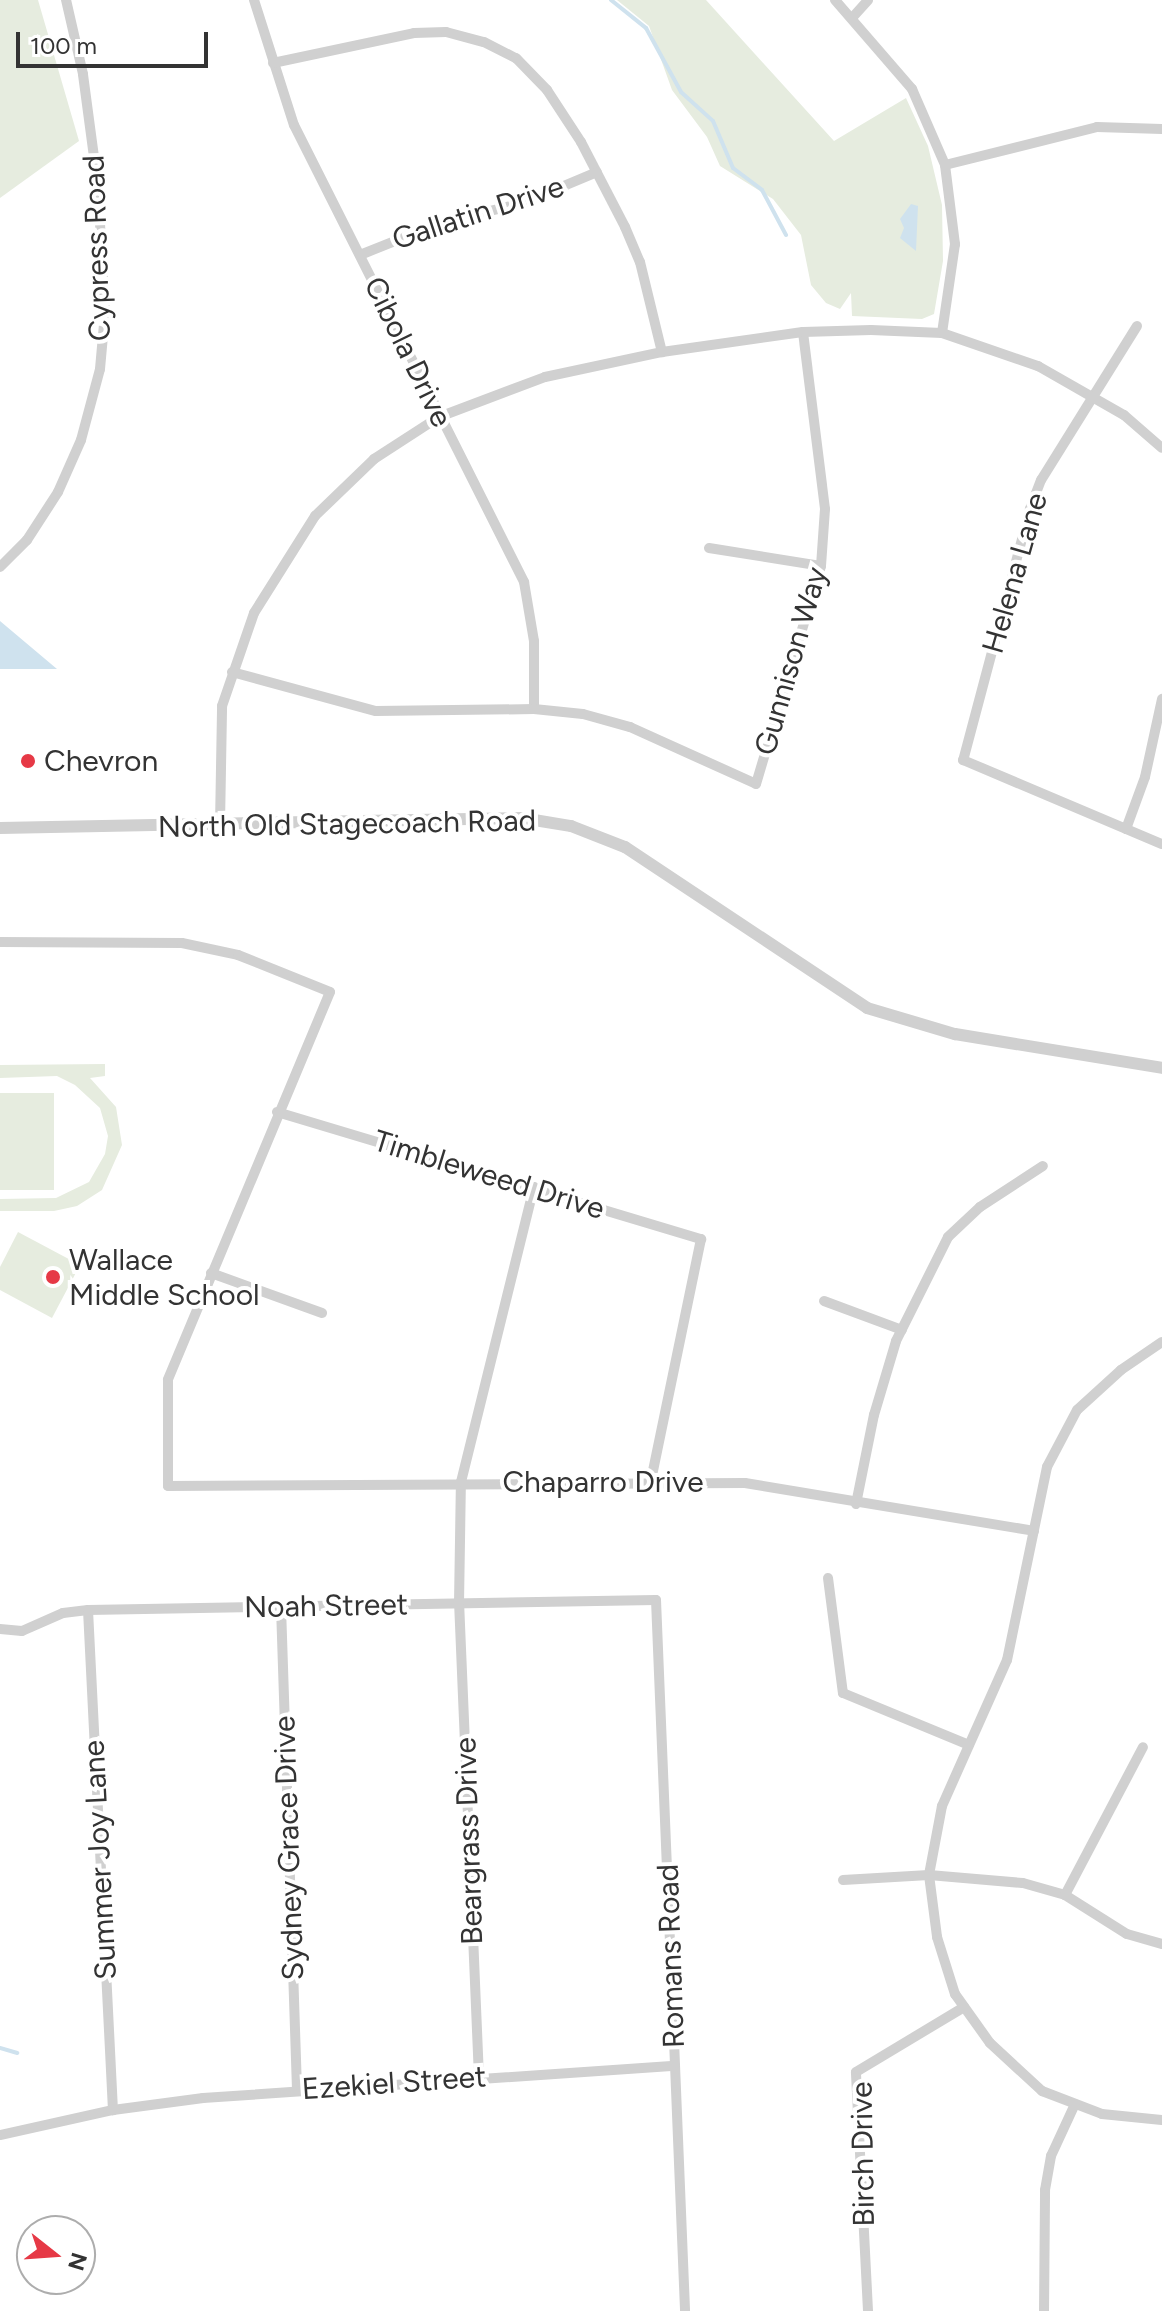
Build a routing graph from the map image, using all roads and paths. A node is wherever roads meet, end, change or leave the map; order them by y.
1 (66, 0) edge
2 (254, 0) edge
3 (835, 0) edge
4 (868, 0) edge
5 (852, 18) junction
6 (273, 63) junction
7 (1162, 129) edge
8 (945, 165) junction
9 (597, 172) junction
10 (360, 255) junction
11 (1137, 326) dead end
12 (803, 332) junction
13 (942, 333) junction
14 (662, 352) junction
15 (1093, 397) junction
16 (439, 417) junction
17 (1162, 448) edge
18 (709, 548) dead end
19 (821, 566) junction
20 (0, 567) edge
21 (232, 672) junction
22 (1162, 699) edge
23 (534, 709) junction
24 (220, 825) junction
25 (0, 828) edge
26 (1126, 829) junction
27 (1162, 844) edge
28 (0, 942) edge
29 (1162, 1068) edge
30 (277, 1112) junction
31 (1043, 1166) dead end
32 (534, 1187) junction
33 (211, 1273) junction
34 (824, 1301) dead end
35 (322, 1313) dead end
36 (902, 1330) junction
37 (1162, 1342) edge
38 (651, 1480) junction
39 (461, 1482) junction
40 (856, 1504) junction
41 (1034, 1531) junction
42 (828, 1578) dead end
43 (656, 1600) joint
44 (459, 1604) junction
45 (281, 1607) junction
46 (88, 1610) junction
47 (0, 1629) edge
48 (969, 1745) junction
49 (1143, 1747) dead end
50 (929, 1875) junction
51 (843, 1880) dead end
52 (1065, 1895) junction
53 (1162, 1944) edge
54 (964, 2007) junction
55 (675, 2066) junction
56 (479, 2078) junction
57 (297, 2089) junction
58 (1075, 2104) junction
59 (113, 2110) junction
60 (1162, 2120) edge
61 (0, 2135) edge
62 (685, 2311) edge
63 (868, 2311) edge
64 (1044, 2311) edge

1 - 20 street, Cypress Road
2 - 6 street, Cibola Drive
3 - 5 street
4 - 5 street
5 - 8 street
6 - 9 street
6 - 10 street, Cibola Drive
7 - 8 street
8 - 13 street
9 - 10 street, Gallatin Drive
9 - 14 street
10 - 16 street, Cibola Drive
11 - 15 street, Helena Lane
12 - 13 street
12 - 14 street
12 - 19 street, Gunnison Way
13 - 15 street
14 - 16 street
15 - 17 street
15 - 26 street, Helena Lane
16 - 21 street
16 - 23 street, Cibola Drive
18 - 19 street
19 - 23 street, Gunnison Way
21 - 23 street, Gunnison Way
21 - 24 street
22 - 26 street
24 - 25 street, North Old Stagecoach Road
24 - 29 street, North Old Stagecoach Road
26 - 27 street
28 - 30 street
30 - 32 street, Timbleweed Drive
30 - 33 street
31 - 36 street
32 - 38 street, Timbleweed Drive
32 - 39 street
33 - 35 street
33 - 39 street, Chaparro Drive
34 - 36 street
36 - 40 street
37 - 41 street
38 - 39 street, Chaparro Drive
38 - 40 street, Chaparro Drive
39 - 44 street, Beargrass Drive
40 - 41 street, Chaparro Drive
41 - 48 street
42 - 48 street
43 - 44 street, Noah Street
43 - 55 street, Romans Road
44 - 45 street, Noah Street
44 - 56 street, Beargrass Drive
45 - 46 street, Noah Street
45 - 57 street, Sydney Grace Drive
46 - 47 street, Noah Street
46 - 59 street, Summer Joy Lane
48 - 50 street
49 - 52 street
50 - 51 street
50 - 52 street
50 - 54 street
52 - 53 street
54 - 58 street
54 - 63 street, Birch Drive
55 - 56 street, Ezekiel Street
55 - 62 street, Romans Road
56 - 57 street, Ezekiel Street
57 - 59 street, Ezekiel Street
58 - 60 street
58 - 64 street
59 - 61 street, Ezekiel Street

